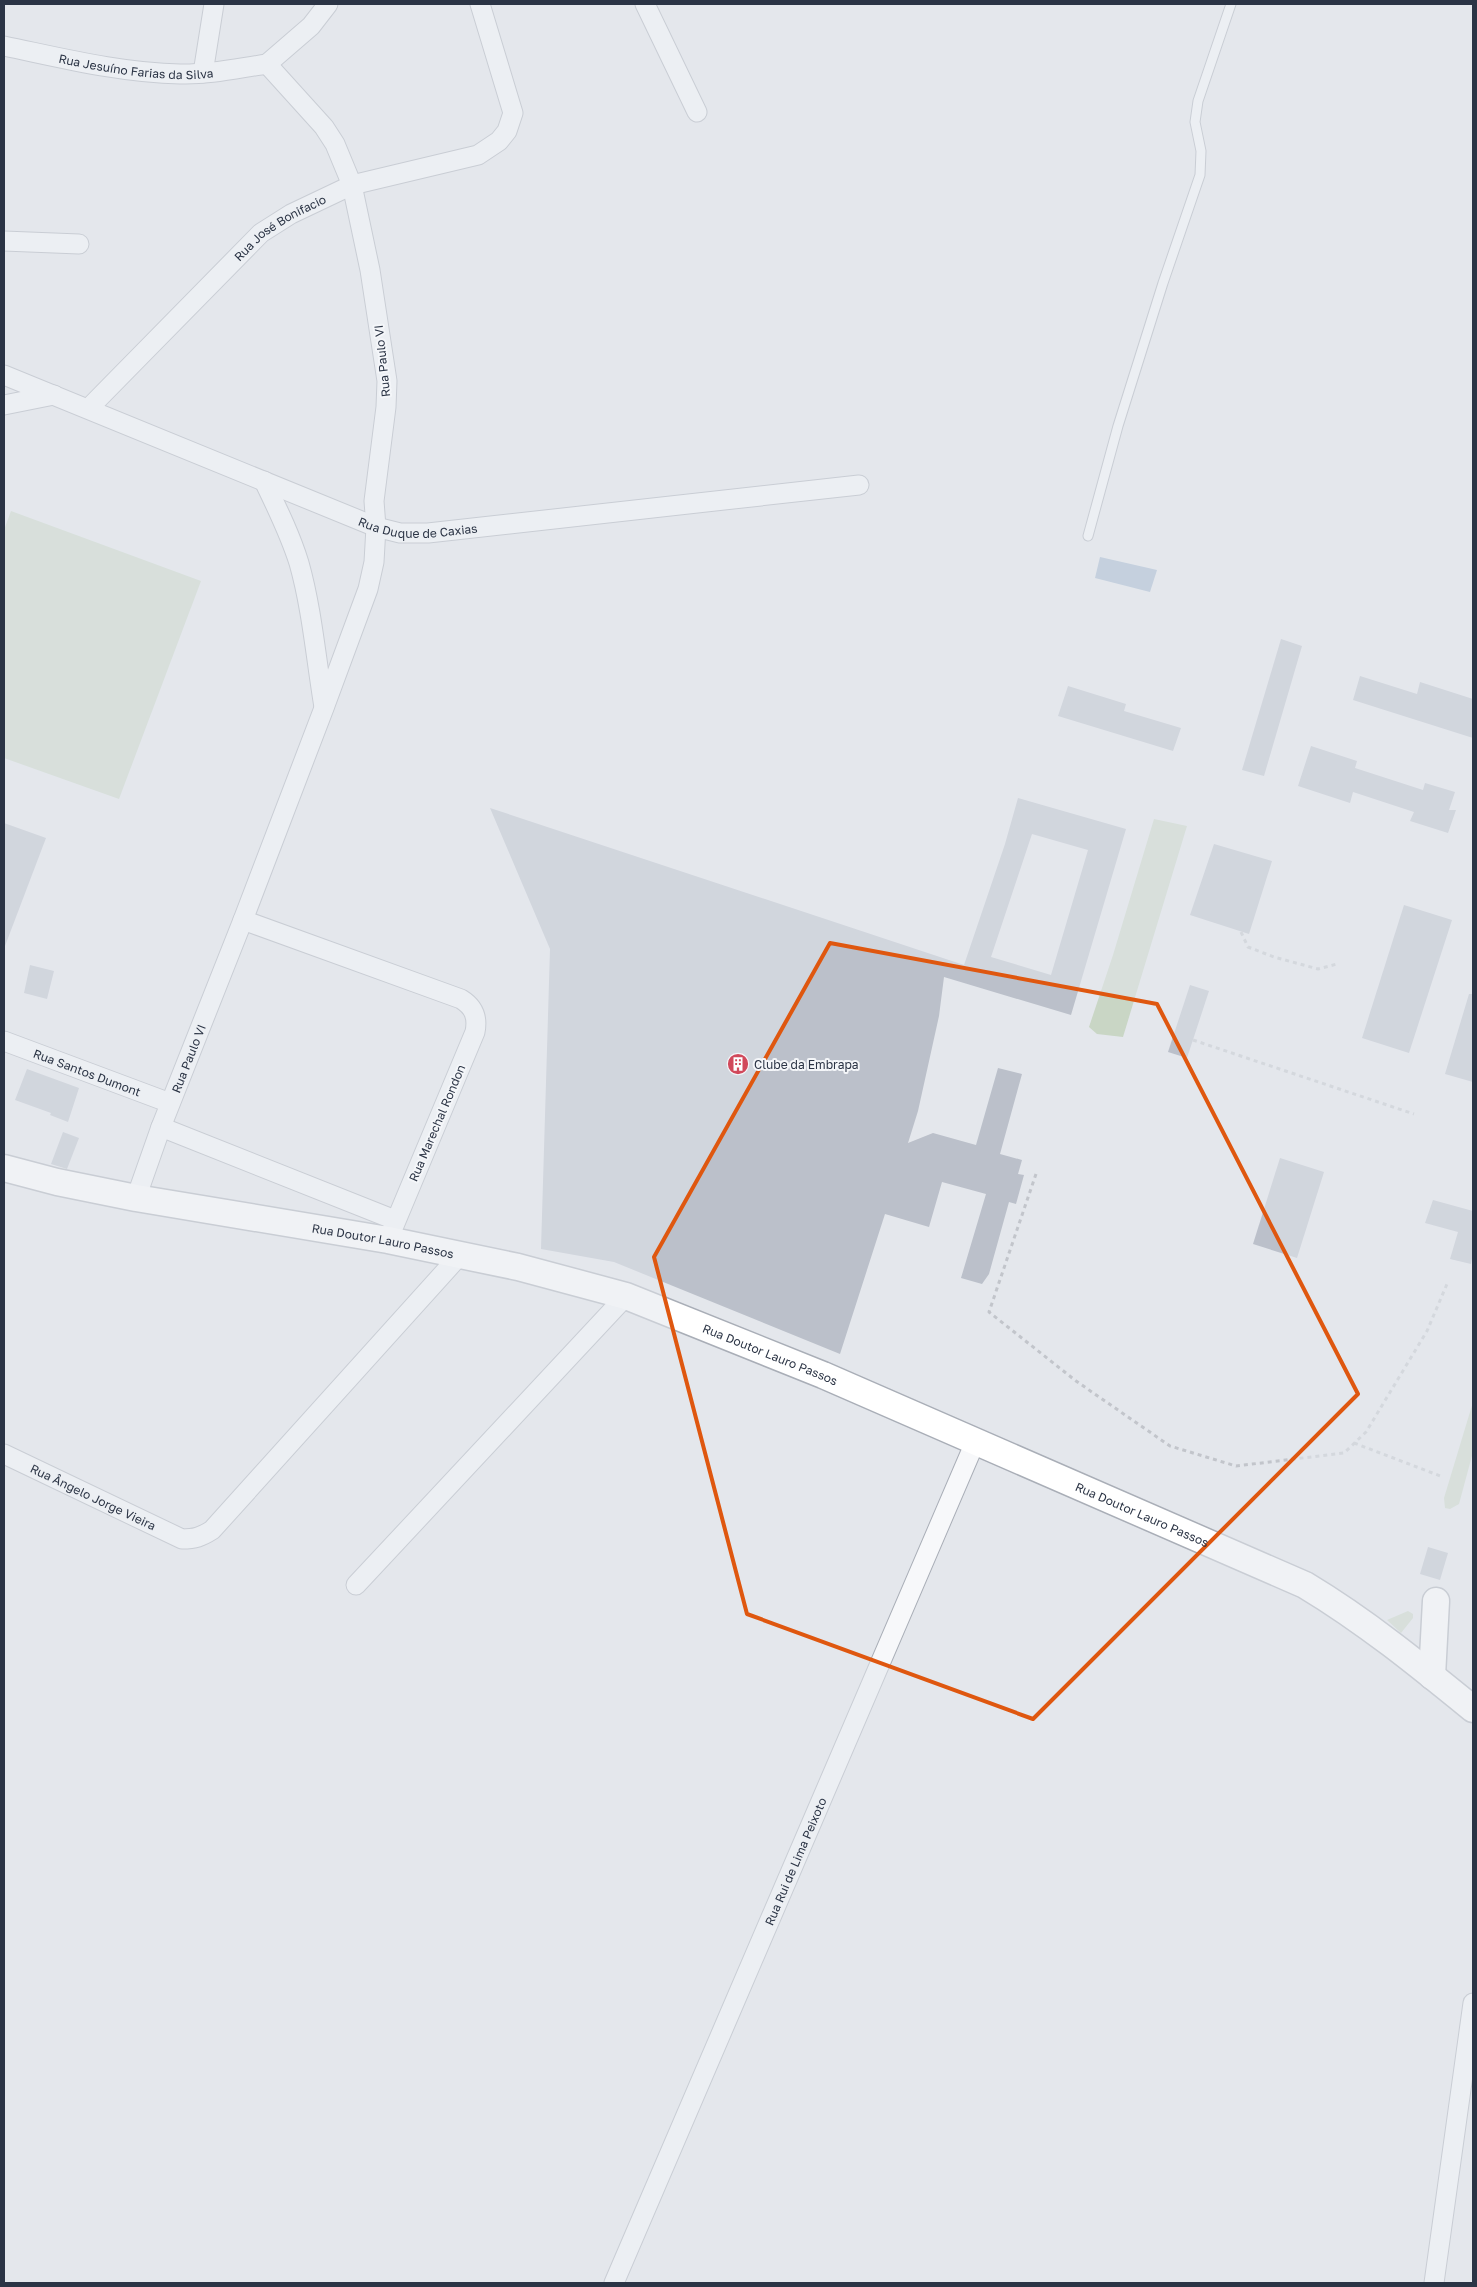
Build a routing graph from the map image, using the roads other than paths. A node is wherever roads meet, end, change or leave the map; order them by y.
1 (214, 4) edge
2 (328, 4) edge
3 (481, 4) edge
4 (645, 4) edge
5 (1231, 4) edge
6 (4, 46) edge
7 (267, 64) junction
8 (203, 73) junction
9 (696, 112) dead end
10 (352, 185) junction
11 (4, 241) edge
12 (78, 244) dead end
13 (4, 375) edge
14 (54, 395) junction
15 (4, 405) edge
16 (89, 408) junction
17 (264, 482) junction
18 (859, 485) dead end
19 (376, 527) junction
20 (1088, 536) dead end
21 (324, 708) junction
22 (243, 920) junction
23 (4, 1041) edge
24 (170, 1103) junction
25 (161, 1128) junction
26 (4, 1168) edge
27 (136, 1198) junction
28 (392, 1230) junction
29 (460, 1255) junction
30 (626, 1296) junction
31 (976, 1440) junction
32 (4, 1454) edge
33 (356, 1585) dead end
34 (1436, 1601) dead end
35 (1432, 1676) junction
36 (1473, 1709) edge
37 (1473, 2003) edge
38 (614, 2283) edge
39 (1434, 2283) edge

1 - 8 street
2 - 7 street
3 - 10 street, Rua José Bonifacio
4 - 9 street
5 - 20 lane
6 - 8 street, Rua Jesuíno Farias da Silva
7 - 8 street, Rua Jesuíno Farias da Silva
7 - 10 street, Rua Paulo VI
10 - 16 street, Rua José Bonifacio
10 - 19 street, Rua Paulo VI
11 - 12 street
13 - 14 street, Rua Duque de Caxias
14 - 15 street
14 - 16 street, Rua Duque de Caxias
16 - 17 street, Rua Duque de Caxias
17 - 19 street, Rua Duque de Caxias
17 - 21 street, Rua Paulo VI
18 - 19 street, Rua Duque de Caxias
19 - 21 street, Rua Paulo VI
21 - 22 street, Rua Paulo VI
22 - 24 street, Rua Paulo VI
22 - 28 street, Rua Marechal Rondon
23 - 24 street, Rua Santos Dumont
24 - 25 street, Rua Paulo VI
25 - 27 street, Rua Paulo VI
25 - 28 street
26 - 27 main road, Rua Doutor Lauro Passos
27 - 28 main road, Rua Doutor Lauro Passos
28 - 29 main road, Rua Doutor Lauro Passos
29 - 30 main road, Rua Doutor Lauro Passos
29 - 32 street, Rua Ângelo Jorge Vieira
30 - 31 main road, Rua Doutor Lauro Passos
30 - 33 street
31 - 35 main road, Rua Doutor Lauro Passos
31 - 38 street, Rua Rui de Lima Peixoto
34 - 35 main road
35 - 36 main road, Rua Doutor Lauro Passos
37 - 39 street

